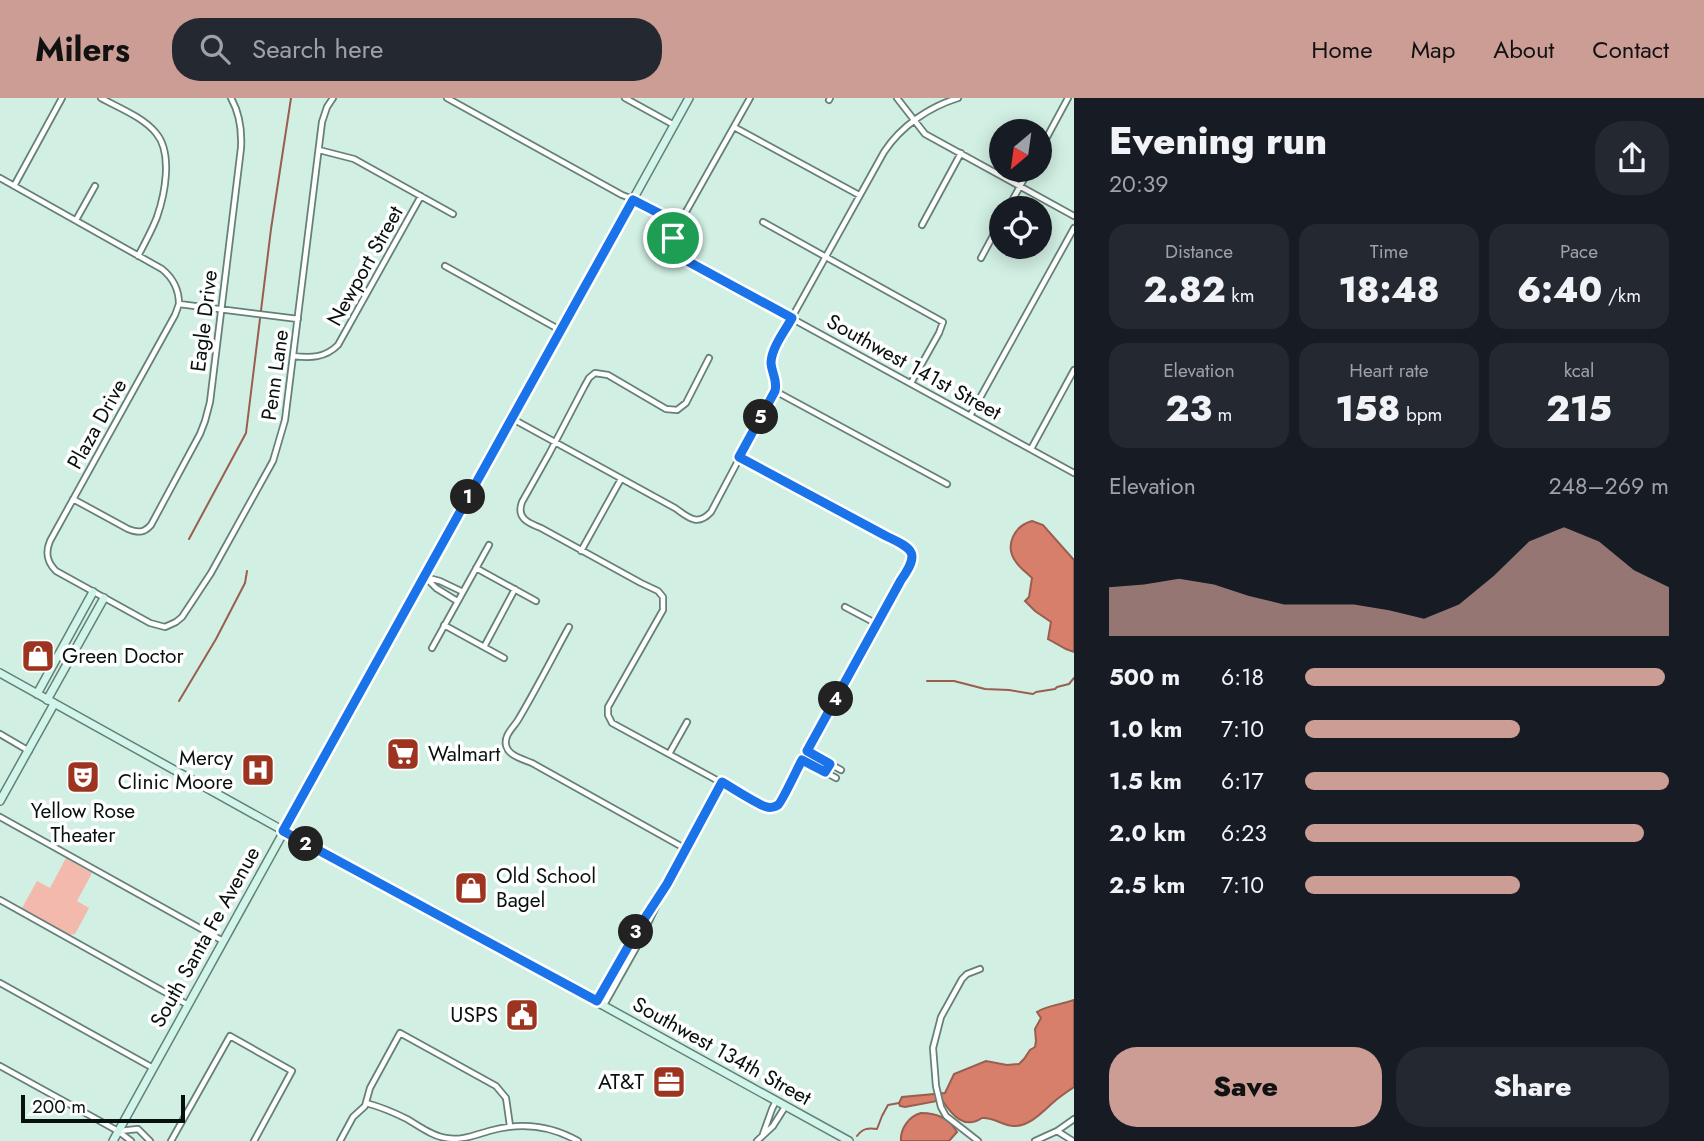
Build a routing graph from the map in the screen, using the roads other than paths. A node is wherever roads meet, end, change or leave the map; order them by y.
1 (62, 98) edge
2 (101, 98) edge
3 (231, 98) edge
4 (333, 98) edge
5 (447, 98) edge
6 (625, 98) edge
7 (688, 98) edge
8 (750, 98) edge
9 (897, 98) edge
10 (958, 98) edge
11 (1068, 98) edge
12 (915, 121) junction
13 (674, 125) junction
14 (734, 127) junction
15 (1052, 128) edge
16 (319, 150) junction
17 (961, 153) junction
18 (0, 178) edge
19 (1022, 182) edge
20 (14, 186) junction
21 (95, 186) dead end
22 (1020, 186) junction
23 (859, 195) junction
24 (421, 196) junction
25 (1015, 196) edge
26 (633, 200) junction
27 (453, 214) dead end
28 (1074, 216) edge
29 (76, 220) junction
30 (763, 222) dead end
31 (680, 224) junction
32 (922, 225) dead end
33 (1074, 228) edge
34 (989, 243) edge
35 (138, 256) junction
36 (826, 257) junction
37 (981, 258) dead end
38 (444, 266) dead end
39 (179, 304) junction
40 (221, 310) junction
41 (792, 318) junction
42 (298, 319) junction
43 (560, 330) junction
44 (293, 356) junction
45 (709, 358) dead end
46 (1074, 370) edge
47 (911, 383) junction
48 (775, 391) junction
49 (970, 416) junction
50 (511, 418) junction
51 (555, 442) junction
52 (1031, 449) junction
53 (739, 457) junction
54 (1074, 473) edge
55 (621, 479) junction
56 (947, 484) dead end
57 (73, 499) junction
58 (489, 545) dead end
59 (582, 551) junction
60 (476, 568) junction
61 (425, 577) junction
62 (515, 589) junction
63 (93, 592) junction
64 (463, 592) junction
65 (104, 598) junction
66 (457, 601) junction
67 (536, 601) dead end
68 (845, 607) dead end
69 (877, 624) junction
70 (444, 625) junction
71 (569, 627) dead end
72 (484, 647) junction
73 (432, 648) dead end
74 (504, 658) dead end
75 (0, 673) edge
76 (37, 694) junction
77 (50, 702) junction
78 (687, 722) dead end
79 (0, 734) edge
80 (29, 751) junction
81 (807, 751) junction
82 (669, 754) junction
83 (802, 760) junction
84 (830, 764) junction
85 (841, 770) dead end
86 (825, 772) junction
87 (836, 778) dead end
88 (722, 782) junction
89 (0, 802) edge
90 (0, 817) edge
91 (283, 831) junction
92 (686, 849) junction
93 (0, 900) edge
94 (223, 941) junction
95 (980, 969) dead end
96 (0, 983) edge
97 (600, 1003) junction
98 (188, 1005) junction
99 (0, 1066) edge
100 (153, 1068) junction
101 (776, 1101) junction
102 (366, 1103) junction
103 (785, 1106) junction
104 (1074, 1119) edge
105 (510, 1126) junction
106 (118, 1131) junction
107 (1057, 1131) junction
108 (763, 1135) junction
109 (113, 1141) edge
110 (131, 1141) edge
111 (150, 1141) edge
112 (171, 1141) edge
113 (254, 1141) edge
114 (340, 1141) edge
115 (578, 1141) edge
116 (757, 1141) edge
117 (849, 1141) edge
118 (978, 1141) edge
119 (1035, 1141) edge
120 (1073, 1141) edge

1 - 20 street
2 - 35 street
3 - 40 street, Eagle Drive
4 - 16 street, Penn Lane
5 - 26 street
6 - 13 street
7 - 13 main road, South Santa Fe Avenue
8 - 14 street
9 - 12 street
10 - 12 street
11 - 15 street
12 - 17 street
12 - 23 street
13 - 26 main road, South Santa Fe Avenue
14 - 23 street
14 - 31 street
16 - 24 street
16 - 42 street, Penn Lane
17 - 22 street
17 - 32 street
18 - 20 street
19 - 22 street
20 - 29 street
21 - 29 street
22 - 25 street
22 - 28 street
23 - 36 street
24 - 27 street
24 - 44 street, Newport Street
26 - 31 street
26 - 43 main road, South Santa Fe Avenue
29 - 35 street
30 - 36 street
31 - 41 street, Southwest 141st Street
33 - 49 street
34 - 37 street
35 - 39 street
36 - 41 street
36 - 47 street
38 - 43 street
39 - 40 street
39 - 57 street, Plaza Drive
40 - 42 street
40 - 57 street, Eagle Drive
41 - 47 street, Southwest 141st Street
41 - 48 street
42 - 44 street, Penn Lane
43 - 50 main road, South Santa Fe Avenue
44 - 65 street, Penn Lane
45 - 51 street
46 - 52 street
47 - 49 street, Southwest 141st Street
48 - 53 street
48 - 56 street
49 - 52 street, Southwest 141st Street
50 - 51 street
50 - 61 main road, South Santa Fe Avenue
51 - 55 street
51 - 59 street
52 - 54 street, Southwest 141st Street
53 - 55 street
53 - 69 street
55 - 59 street
57 - 63 street, Plaza Drive
58 - 60 street
59 - 82 street
60 - 62 street
60 - 64 street
61 - 64 street
61 - 66 street
61 - 91 main road, South Santa Fe Avenue
62 - 67 street
62 - 72 street
63 - 65 street
63 - 76 main road
64 - 66 street
65 - 77 main road
66 - 70 street
68 - 69 street
69 - 81 street
70 - 72 street
70 - 73 street
71 - 92 street
72 - 74 street
75 - 76 main road, Southwest 134th Street
76 - 77 main road, Southwest 134th Street
77 - 80 main road
77 - 91 main road, Southwest 134th Street
78 - 82 street
79 - 80 street
80 - 89 main road
81 - 83 street
81 - 84 street
82 - 88 street
83 - 86 street
83 - 88 street
84 - 85 street
84 - 86 street
86 - 87 street
88 - 92 street
90 - 94 street
91 - 94 main road, South Santa Fe Avenue
91 - 97 main road, Southwest 134th Street
92 - 97 street
93 - 98 street
94 - 98 main road, South Santa Fe Avenue
95 - 118 street
96 - 100 street
97 - 101 main road, Southwest 134th Street
98 - 100 main road, South Santa Fe Avenue
99 - 106 street
100 - 106 main road, South Santa Fe Avenue
101 - 103 main road, Southwest 134th Street
101 - 108 street
102 - 105 street
102 - 105 street
102 - 114 street
103 - 108 street
103 - 117 main road, Southwest 134th Street
104 - 107 street
105 - 115 street
106 - 109 main road, South Santa Fe Avenue
106 - 110 street
106 - 111 street
107 - 119 street
107 - 120 street
108 - 116 street
112 - 113 street

